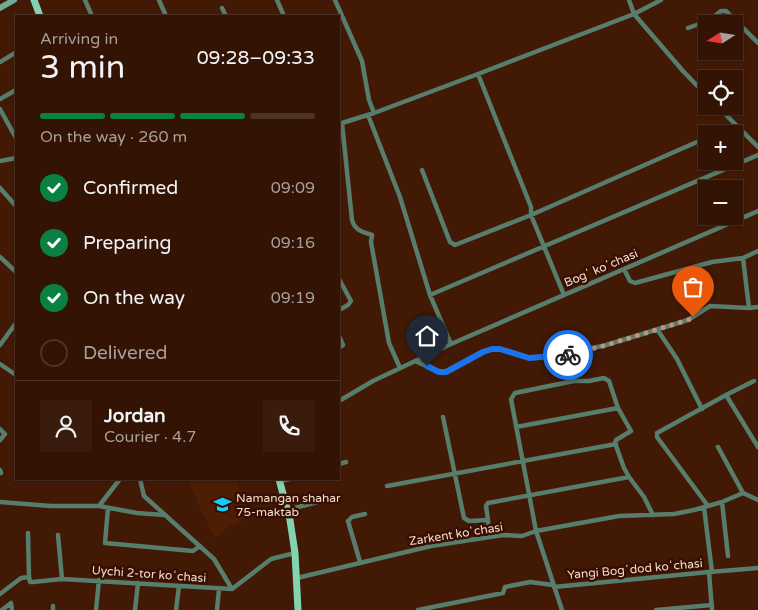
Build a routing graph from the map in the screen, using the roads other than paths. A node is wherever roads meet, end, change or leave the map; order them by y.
1 (14, 0) edge
2 (34, 0) edge
3 (85, 0) edge
4 (158, 0) edge
5 (277, 0) edge
6 (335, 0) edge
7 (629, 0) edge
8 (661, 0) edge
9 (0, 8) edge
10 (222, 8) dead end
11 (634, 14) junction
12 (40, 15) edge
13 (92, 15) edge
14 (166, 15) edge
15 (226, 15) edge
16 (284, 15) edge
17 (688, 28) dead end
18 (758, 43) edge
19 (15, 53) edge
20 (0, 62) edge
21 (478, 74) junction
22 (698, 87) edge
23 (15, 91) edge
24 (0, 99) edge
25 (0, 109) edge
26 (374, 113) junction
27 (368, 115) junction
28 (726, 115) edge
29 (341, 123) edge
30 (735, 125) edge
31 (15, 132) edge
32 (743, 133) edge
33 (698, 142) edge
34 (758, 147) edge
35 (758, 155) edge
36 (15, 158) edge
37 (0, 161) edge
38 (422, 170) dead end
39 (0, 188) edge
40 (15, 205) edge
41 (758, 211) edge
42 (531, 215) junction
43 (544, 247) junction
44 (758, 251) edge
45 (0, 257) edge
46 (743, 258) junction
47 (624, 269) junction
48 (15, 271) edge
49 (340, 281) edge
50 (430, 295) junction
51 (564, 295) junction
52 (758, 307) edge
53 (748, 308) junction
54 (340, 309) edge
55 (15, 324) edge
56 (657, 329) junction
57 (0, 334) edge
58 (6, 338) junction
59 (451, 344) junction
60 (0, 345) edge
61 (415, 361) junction
62 (0, 364) edge
63 (400, 368) junction
64 (15, 374) edge
65 (754, 381) dead end
66 (726, 395) junction
67 (340, 400) edge
68 (618, 408) junction
69 (702, 408) junction
70 (443, 417) dead end
71 (516, 427) junction
72 (0, 429) edge
73 (0, 440) edge
74 (616, 444) junction
75 (718, 447) dead end
76 (758, 447) edge
77 (522, 461) junction
78 (346, 462) dead end
79 (340, 464) edge
80 (454, 474) junction
81 (629, 477) junction
82 (119, 480) edge
83 (140, 480) edge
84 (279, 480) edge
85 (387, 486) dead end
86 (743, 493) junction
87 (529, 496) junction
88 (333, 498) dead end
89 (758, 500) edge
90 (0, 502) edge
91 (722, 502) junction
92 (99, 506) junction
93 (706, 507) junction
94 (758, 507) edge
95 (108, 508) junction
96 (287, 510) junction
97 (365, 514) dead end
98 (653, 514) junction
99 (164, 515) junction
100 (488, 520) junction
101 (536, 532) junction
102 (28, 533) dead end
103 (58, 535) dead end
104 (490, 537) junction
105 (200, 546) junction
106 (295, 552) junction
107 (728, 556) dead end
108 (360, 562) junction
109 (758, 568) edge
110 (710, 572) junction
111 (29, 577) junction
112 (297, 578) junction
113 (62, 579) junction
114 (99, 580) junction
115 (138, 583) junction
116 (179, 586) junction
117 (554, 586) junction
118 (219, 589) junction
119 (232, 589) junction
120 (0, 594) edge
121 (712, 608) edge
122 (2, 610) edge
123 (12, 610) edge
124 (96, 610) edge
125 (135, 610) edge
126 (176, 610) edge
127 (217, 610) edge
128 (298, 610) edge
129 (418, 610) edge
130 (562, 610) edge
131 (656, 610) edge

1 - 9 main road
2 - 12 main road
3 - 13 street
4 - 14 street
5 - 16 street
6 - 26 street
7 - 11 street
8 - 11 street
10 - 15 street
11 - 21 street
11 - 22 street
17 - 18 street
19 - 20 street
21 - 26 street
21 - 42 street
23 - 24 street
25 - 31 street
26 - 27 street
27 - 29 street
27 - 50 street
28 - 30 street
29 - 63 street
32 - 34 street
33 - 42 street
35 - 43 street
36 - 37 street
38 - 42 street
39 - 40 street
41 - 47 street, Bogʻ koʻchasi
42 - 43 street
43 - 50 street
43 - 51 street
44 - 46 street
45 - 48 street
46 - 47 street
46 - 53 street
47 - 51 street, Bogʻ koʻchasi
49 - 54 street
50 - 59 street
51 - 59 street, Bogʻ koʻchasi
52 - 53 street
53 - 56 street
55 - 58 street
56 - 61 street
56 - 69 street
57 - 58 street
58 - 60 street
59 - 61 street, Bogʻ koʻchasi
61 - 63 street, Bogʻ koʻchasi
62 - 64 street
63 - 67 street, Bogʻ koʻchasi
65 - 66 street
66 - 69 street
66 - 76 street
68 - 71 street
68 - 71 street
68 - 74 street
69 - 93 street
70 - 80 street
71 - 77 street
72 - 73 street
74 - 77 street
74 - 81 street
75 - 86 street
77 - 80 street
77 - 87 street
78 - 79 street
80 - 85 street
80 - 100 street
81 - 87 street
81 - 98 street
82 - 92 street
83 - 99 street
84 - 96 main road
86 - 89 street
86 - 91 street, Zarkent koʻchasi
87 - 100 street
87 - 101 street
88 - 96 street
89 - 94 street
90 - 92 street
91 - 93 street, Zarkent koʻchasi
91 - 107 street
92 - 95 street
93 - 98 street, Zarkent koʻchasi
93 - 110 street
95 - 99 street
95 - 105 street
96 - 106 main road
97 - 108 street
98 - 101 street, Zarkent koʻchasi
99 - 105 street
100 - 104 street
101 - 104 street, Zarkent koʻchasi
101 - 117 street
102 - 111 street
103 - 113 street
104 - 108 street, Zarkent koʻchasi
105 - 119 street
106 - 112 main road
106 - 119 street
108 - 112 street, Zarkent koʻchasi
109 - 110 street
110 - 117 street, Yangi Bogʻdod koʻchasi
110 - 121 street, Yangi Bogʻdod koʻchasi
111 - 113 street, Uychi 2-tor koʻchasi
111 - 120 street
112 - 128 main road
113 - 114 street, Uychi 2-tor koʻchasi
114 - 115 street, Uychi 2-tor koʻchasi
114 - 124 street
115 - 116 street, Uychi 2-tor koʻchasi
115 - 125 street
116 - 118 street, Uychi 2-tor koʻchasi
116 - 126 street
117 - 129 street, Yangi Bogʻdod koʻchasi
117 - 130 street
118 - 119 street, Uychi 2-tor koʻchasi
118 - 127 street
121 - 131 street
122 - 123 street

